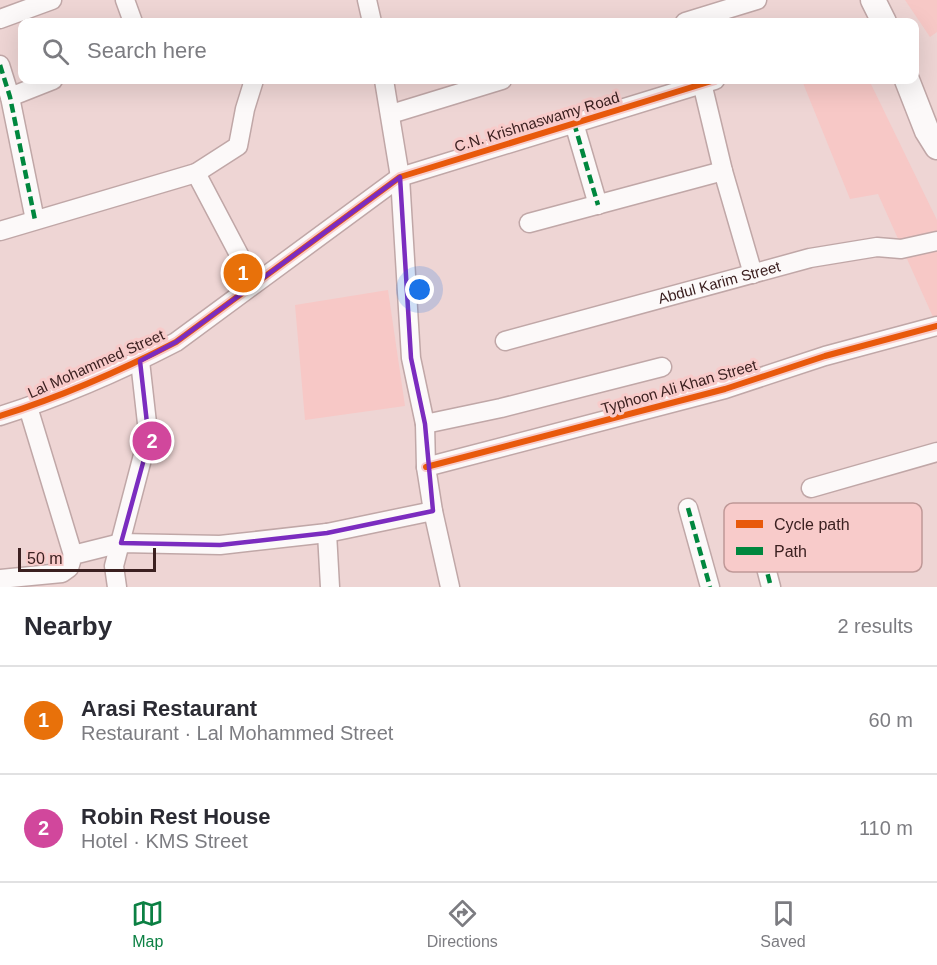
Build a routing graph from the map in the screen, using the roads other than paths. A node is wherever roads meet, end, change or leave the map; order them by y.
1 (52, 0) edge
2 (125, 0) edge
3 (367, 0) edge
4 (757, 0) edge
5 (873, 0) edge
6 (132, 18) edge
7 (371, 18) edge
8 (698, 18) edge
9 (882, 18) edge
10 (0, 19) edge
11 (0, 65) edge
12 (43, 84) edge
13 (253, 84) edge
14 (385, 84) edge
15 (489, 84) edge
16 (698, 84) edge
17 (708, 84) edge
18 (909, 84) edge
19 (10, 97) junction
20 (391, 114) junction
21 (574, 123) junction
22 (937, 147) edge
23 (723, 171) junction
24 (196, 173) junction
25 (400, 177) junction
26 (598, 205) junction
27 (35, 220) junction
28 (530, 224) dead end
29 (0, 231) edge
30 (937, 242) edge
31 (753, 274) junction
32 (254, 283) junction
33 (937, 326) edge
34 (505, 341) dead end
35 (140, 361) junction
36 (662, 367) dead end
37 (28, 407) junction
38 (0, 416) edge
39 (425, 424) junction
40 (937, 452) edge
41 (426, 467) junction
42 (810, 488) dead end
43 (688, 508) dead end
44 (433, 511) junction
45 (327, 533) junction
46 (121, 543) junction
47 (73, 555) junction
48 (767, 572) edge
49 (0, 579) edge
50 (117, 587) edge
51 (330, 587) edge
52 (450, 587) edge
53 (710, 587) edge
54 (771, 587) edge

1 - 10 street
2 - 6 street
3 - 7 street
4 - 8 street
5 - 9 main road
11 - 19 street
12 - 19 street
13 - 24 street
14 - 20 street
15 - 20 street
16 - 21 street, C.N. Krishnaswamy Road
17 - 23 street
18 - 22 main road
19 - 27 street
20 - 25 street
21 - 25 street, C.N. Krishnaswamy Road
21 - 26 street
23 - 26 street
23 - 31 street
24 - 27 street
24 - 32 street
25 - 32 street, Lal Mohammed Street
25 - 39 street
26 - 28 street
27 - 29 street
30 - 31 street, Abdul Karim Street
31 - 34 street, Abdul Karim Street
32 - 35 street, Lal Mohammed Street
33 - 41 street, Typhoon Ali Khan Street
35 - 37 street, Lal Mohammed Street
35 - 46 street
36 - 39 street
37 - 38 street, Lal Mohammed Street
37 - 47 street
39 - 41 street
40 - 42 street
41 - 44 street
43 - 53 street
44 - 45 street
44 - 52 street
45 - 46 street
45 - 51 street
46 - 47 street
46 - 50 street
47 - 49 street
48 - 54 street

